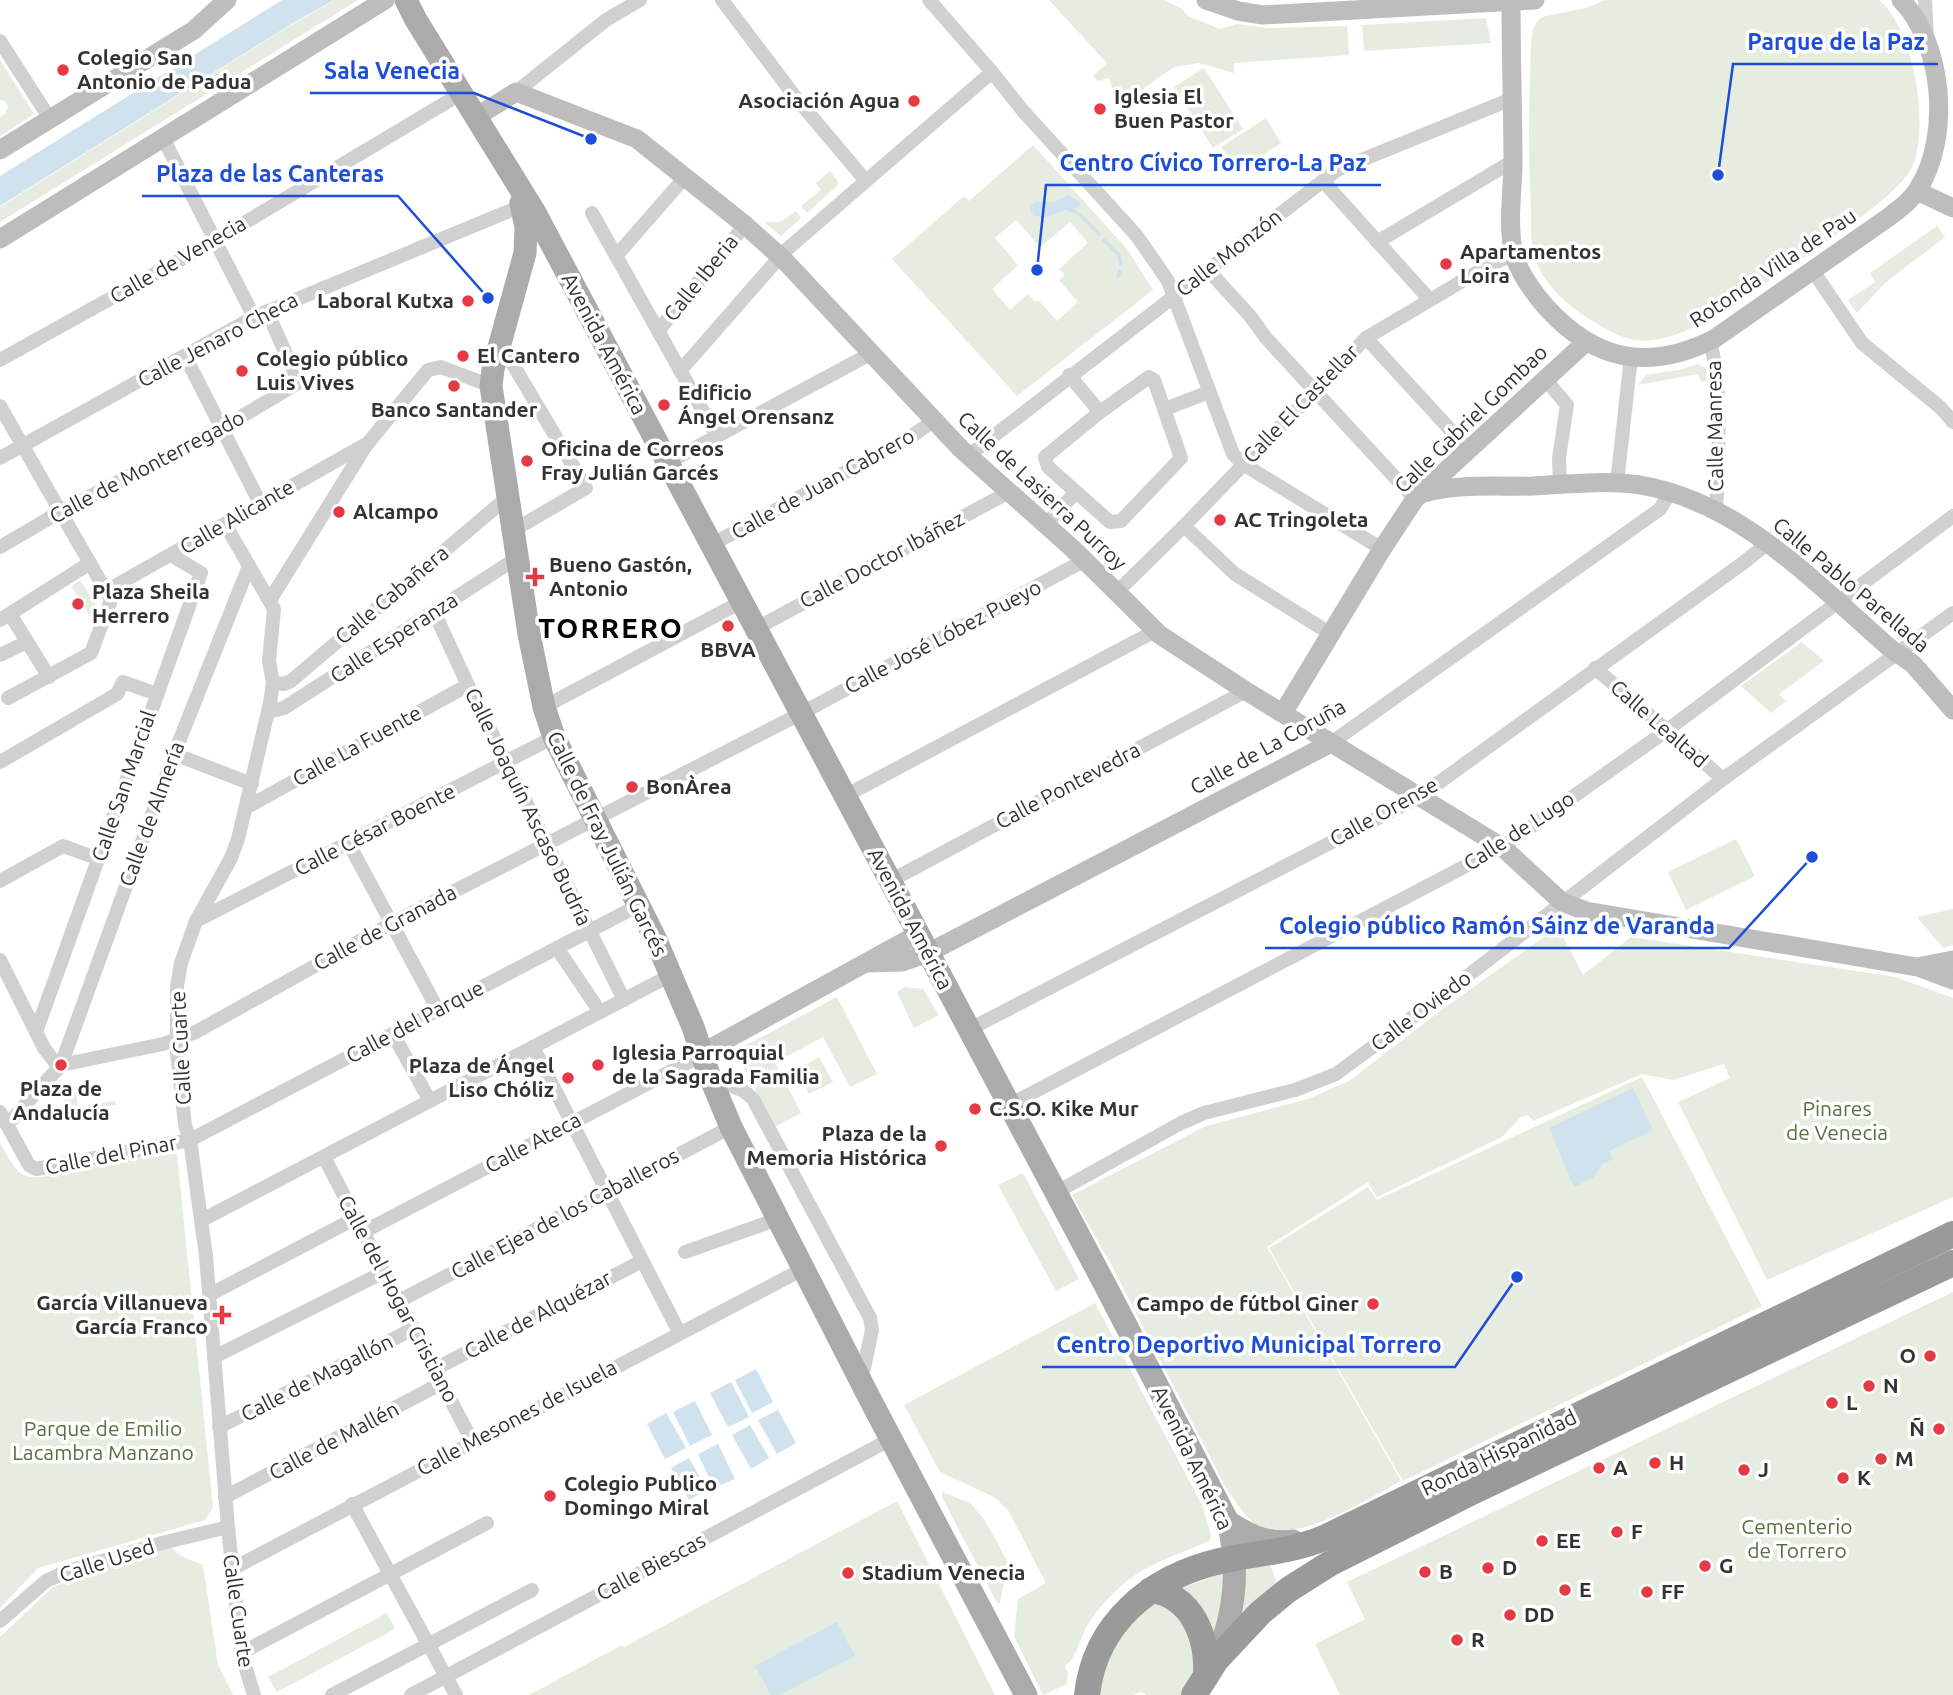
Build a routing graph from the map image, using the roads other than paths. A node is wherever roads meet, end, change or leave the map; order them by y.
1 (227, 0) edge
2 (385, 0) edge
3 (406, 0) edge
4 (640, 0) edge
5 (722, 0) edge
6 (929, 0) edge
7 (1206, 0) edge
8 (1535, 0) edge
9 (1901, 0) edge
10 (1925, 0) edge
11 (1511, 2) junction
12 (1927, 39) junction
13 (0, 41) edge
14 (992, 72) junction
15 (516, 92) junction
16 (462, 93) junction
17 (1514, 98) junction
18 (476, 117) junction
19 (50, 119) junction
20 (163, 138) junction
21 (0, 150) edge
22 (1513, 161) junction
23 (686, 176) junction
24 (866, 181) junction
25 (1323, 181) junction
26 (1917, 191) junction
27 (521, 199) junction
28 (1953, 208) edge
29 (593, 214) dead end
30 (744, 225) junction
31 (0, 239) edge
32 (214, 241) junction
33 (1377, 243) junction
34 (616, 256) junction
35 (780, 256) junction
36 (1514, 256) junction
37 (523, 263) junction
38 (561, 263) junction
39 (1208, 270) junction
40 (1813, 271) junction
41 (1173, 296) junction
42 (1430, 300) junction
43 (260, 314) junction
44 (658, 331) junction
45 (1366, 338) junction
46 (1586, 342) junction
47 (1709, 342) junction
48 (872, 353) junction
49 (185, 356) junction
50 (496, 356) junction
51 (1631, 357) junction
52 (0, 360) edge
53 (680, 371) junction
54 (1069, 375) junction
55 (1545, 379) junction
56 (491, 386) junction
57 (1315, 390) junction
58 (1209, 393) junction
59 (0, 406) edge
60 (1165, 409) junction
61 (1100, 412) junction
62 (933, 421) junction
63 (1953, 422) edge
64 (222, 428) junction
65 (717, 436) junction
66 (368, 443) junction
67 (22, 446) junction
68 (1468, 449) junction
69 (968, 456) junction
70 (0, 458) edge
71 (667, 463) junction
72 (1242, 464) junction
73 (1617, 483) junction
74 (1560, 485) junction
75 (1671, 491) junction
76 (1009, 492) junction
77 (1076, 493) junction
78 (509, 496) junction
79 (1418, 496) junction
80 (260, 503) junction
81 (1716, 511) junction
82 (60, 512) junction
83 (1953, 516) edge
84 (225, 524) junction
85 (1046, 524) junction
86 (1184, 526) junction
87 (513, 530) junction
88 (1768, 543) junction
89 (711, 545) junction
90 (0, 547) edge
91 (1382, 549) junction
92 (172, 555) junction
93 (517, 558) junction
94 (1085, 560) junction
95 (90, 563) junction
96 (249, 566) junction
97 (106, 591) junction
98 (1117, 592) junction
99 (270, 600) junction
100 (741, 602) junction
101 (1838, 603) junction
102 (434, 612) junction
103 (1953, 613) edge
104 (5, 617) edge
105 (755, 629) junction
106 (1155, 631) junction
107 (1331, 634) junction
108 (27, 642) junction
109 (1898, 653) junction
110 (0, 655) edge
111 (1595, 668) junction
112 (49, 677) junction
113 (272, 683) junction
114 (468, 685) junction
115 (1246, 691) junction
116 (157, 694) junction
117 (8, 698) dead end
118 (544, 707) junction
119 (1953, 710) edge
120 (268, 712) junction
121 (1283, 713) junction
122 (800, 714) junction
123 (1666, 731) junction
124 (554, 737) junction
125 (1331, 743) junction
126 (174, 754) junction
127 (0, 761) edge
128 (505, 762) junction
129 (1723, 779) junction
130 (252, 784) junction
131 (845, 796) junction
132 (1419, 797) junction
133 (247, 807) junction
134 (595, 820) junction
135 (545, 843) junction
136 (349, 844) junction
137 (1502, 847) junction
138 (99, 859) junction
139 (0, 881) edge
140 (890, 881) junction
141 (1562, 902) junction
142 (639, 905) junction
143 (196, 921) junction
144 (392, 923) junction
145 (589, 931) junction
146 (923, 943) junction
147 (557, 948) junction
148 (0, 960) edge
149 (1953, 960) edge
150 (1917, 967) junction
151 (671, 975) junction
152 (1953, 980) edge
153 (624, 1000) junction
154 (438, 1010) junction
155 (600, 1012) junction
156 (968, 1030) junction
157 (36, 1032) junction
158 (393, 1034) junction
159 (177, 1039) junction
160 (533, 1047) junction
161 (702, 1053) junction
162 (61, 1065) junction
163 (710, 1077) junction
164 (430, 1101) junction
165 (1009, 1105) junction
166 (4, 1118) edge
167 (572, 1123) junction
168 (731, 1127) junction
169 (190, 1140) junction
170 (324, 1157) junction
171 (607, 1192) junction
172 (1055, 1193) junction
173 (356, 1218) junction
174 (778, 1219) junction
175 (202, 1220) junction
176 (363, 1232) junction
177 (1951, 1233) edge
178 (685, 1252) dead end
179 (642, 1261) junction
180 (1953, 1263) edge
181 (803, 1269) junction
182 (384, 1272) junction
183 (209, 1295) junction
184 (399, 1301) junction
185 (414, 1329) junction
186 (679, 1332) junction
187 (214, 1357) junction
188 (435, 1369) junction
189 (861, 1382) junction
190 (442, 1383) junction
191 (219, 1427) junction
192 (891, 1439) junction
193 (472, 1441) junction
194 (225, 1497) junction
195 (352, 1504) junction
196 (1227, 1522) junction
197 (487, 1523) dead end
198 (228, 1527) junction
199 (1324, 1538) junction
200 (1234, 1559) junction
201 (232, 1569) junction
202 (390, 1574) junction
203 (532, 1590) dead end
204 (1151, 1590) junction
205 (0, 1621) edge
206 (427, 1645) junction
207 (241, 1653) junction
208 (446, 1676) junction
209 (1206, 1677) edge
210 (254, 1695) edge
211 (332, 1695) edge
212 (411, 1695) edge
213 (456, 1695) edge
214 (1026, 1695) edge
215 (1087, 1695) edge

1 - 19 street
2 - 20 street
3 - 16 main road, Avenida América
4 - 15 street
5 - 24 street
6 - 14 street
7 - 11 street
8 - 11 street
9 - 12 street, Rotonda Villa de Pau
10 - 12 street, Rotonda Villa de Pau
11 - 17 street, Rotonda Villa de Pau
12 - 26 street, Rotonda Villa de Pau
13 - 19 street
14 - 24 street
14 - 41 street
15 - 18 street
15 - 23 street, Calle de Lasierra Purroy
16 - 18 main road, Avenida América
16 - 32 street, Calle de Venecia
17 - 22 street, Rotonda Villa de Pau
17 - 25 street, Calle Monzón
18 - 27 main road, Avenida América
19 - 21 street
20 - 31 street
20 - 32 street
22 - 33 street
22 - 36 street, Rotonda Villa de Pau
23 - 30 street, Calle de Lasierra Purroy
23 - 34 street
24 - 35 street
25 - 33 street
25 - 39 street, Calle Monzón
26 - 28 street
26 - 40 street, Rotonda Villa de Pau
27 - 37 main road, Calle de Fray Julián Garcés
27 - 38 main road, Avenida América
27 - 43 street, Calle Jenaro Checa
29 - 34 street
30 - 35 street, Calle de Lasierra Purroy
30 - 44 street, Calle Iberia
32 - 43 street
32 - 52 street, Calle de Venecia
33 - 42 street
34 - 44 street
35 - 48 street, Calle de Lasierra Purroy
35 - 53 street
36 - 42 street, Calle El Castellar
36 - 46 street, Rotonda Villa de Pau
37 - 38 main road
37 - 50 main road, Calle de Fray Julián Garcés
38 - 71 main road, Avenida América
39 - 41 street, Calle Monzón
39 - 57 street
40 - 47 street, Rotonda Villa de Pau
40 - 63 street
41 - 54 street, Calle Monzón
41 - 58 street
42 - 45 street, Calle El Castellar
43 - 49 street, Calle Jenaro Checa
43 - 64 street, Calle de Monterregado
44 - 53 street
45 - 57 street, Calle El Castellar
45 - 68 street
46 - 51 street, Rotonda Villa de Pau
46 - 55 street, Calle Gabriel Gombao
47 - 51 street, Rotonda Villa de Pau
47 - 81 street, Calle Manresa
48 - 62 street, Calle de Lasierra Purroy
48 - 65 street
49 - 64 street
49 - 67 street, Calle Jenaro Checa
50 - 56 main road, Calle de Fray Julián Garcés
50 - 87 street
51 - 73 street
53 - 65 street
54 - 61 street
54 - 69 street, Calle Monzón
55 - 68 street, Calle Gabriel Gombao
55 - 74 street
56 - 66 street, Calle Alicante
56 - 78 main road, Calle de Fray Julián Garcés
57 - 72 street, Calle El Castellar
57 - 79 street
58 - 60 street
58 - 72 street
59 - 67 street
60 - 61 street
60 - 77 street
61 - 77 street
62 - 69 street, Calle de Lasierra Purroy
62 - 89 street, Calle de Juan Cabrero
64 - 80 street
64 - 82 street, Calle de Monterregado
65 - 71 street
66 - 80 street, Calle Alicante
66 - 99 street
67 - 70 street, Calle Jenaro Checa
67 - 82 street
68 - 79 street, Calle Gabriel Gombao
69 - 76 street, Calle de Lasierra Purroy
71 - 89 main road, Avenida América
72 - 86 street, Calle El Castellar
72 - 91 street
73 - 74 street, Calle Pablo Parellada
73 - 75 street, Calle Pablo Parellada
74 - 79 street, Calle Pablo Parellada
75 - 81 street, Calle Pablo Parellada
75 - 125 street, Calle de La Coruña
76 - 85 street, Calle de Lasierra Purroy
76 - 105 street, Calle Doctor Ibáñez
77 - 85 street
78 - 87 main road, Calle de Fray Julián Garcés
78 - 113 street, Calle Cabañera
79 - 91 street, Calle Gabriel Gombao
80 - 84 street, Calle Alicante
81 - 88 street, Calle Pablo Parellada
82 - 90 street, Calle de Monterregado
82 - 95 street
83 - 101 street, Calle de Lugo
84 - 92 street, Calle Alicante
84 - 96 street
85 - 94 street, Calle de Lasierra Purroy
86 - 98 street, Calle El Castellar
86 - 107 street
87 - 93 main road, Calle de Fray Julián Garcés
88 - 101 street, Calle Pablo Parellada
88 - 111 street, Calle Orense
89 - 100 main road, Avenida América
91 - 107 street, Calle Gabriel Gombao
92 - 97 street, Calle Alicante
92 - 116 street, Calle San Marcial
93 - 102 street, Calle Esperanza
93 - 118 main road, Calle de Fray Julián Garcés
94 - 98 street, Calle de Lasierra Purroy
94 - 122 street, Calle José Lóbez Pueyo
95 - 97 street
95 - 104 street
96 - 99 street
96 - 126 street, Calle de Almería
97 - 112 street
98 - 106 street, Calle de Lasierra Purroy
99 - 113 street, Calle Cuarte
100 - 105 main road, Avenida América
100 - 118 street
101 - 109 street, Calle Pablo Parellada
101 - 123 street, Calle de Lugo
102 - 114 street, Calle Joaquín Ascaso Budría
102 - 120 street, Calle Esperanza
103 - 109 street, Calle Oviedo
104 - 108 street
105 - 122 main road, Avenida América
106 - 115 street, Calle de Lasierra Purroy
106 - 131 street
107 - 121 street, Calle Gabriel Gombao
108 - 110 street
108 - 112 street
109 - 119 street, Calle Pablo Parellada
109 - 129 street, Calle Oviedo
111 - 123 street, Calle Lealtad
111 - 132 street, Calle Orense
112 - 117 street
113 - 120 street, Calle Cuarte
114 - 128 street, Calle Joaquín Ascaso Budría
114 - 133 street, Calle La Fuente
115 - 121 street, Calle de Lasierra Purroy
115 - 140 street, Calle Pontevedra
116 - 127 street
116 - 138 street, Calle San Marcial
118 - 124 main road, Calle de Fray Julián Garcés
120 - 130 street, Calle Cuarte
121 - 125 street, Calle de Lasierra Purroy
122 - 131 main road, Avenida América
122 - 134 street, Calle José Lóbez Pueyo
123 - 129 street, Calle Lealtad
123 - 137 street, Calle de Lugo
124 - 128 street, Calle César Boente
124 - 134 main road, Calle de Fray Julián Garcés
125 - 132 street, Calle de Lasierra Purroy
125 - 146 street, Calle de La Coruña
126 - 130 street
126 - 162 street, Calle de Almería
128 - 135 street, Calle Joaquín Ascaso Budría
128 - 136 street, Calle César Boente
129 - 141 street, Calle Oviedo
130 - 133 street, Calle Cuarte
131 - 140 main road, Avenida América
132 - 137 street, Calle de Lasierra Purroy
132 - 156 street, Calle Orense
133 - 143 street, Calle Cuarte
134 - 135 street, Calle de Granada
134 - 142 main road, Calle de Fray Julián Garcés
135 - 144 street, Calle de Granada
135 - 145 street, Calle Joaquín Ascaso Budría
136 - 143 street, Calle César Boente
136 - 144 street
137 - 141 street, Calle de Lasierra Purroy
137 - 165 street, Calle de Lugo
138 - 139 street
138 - 157 street, Calle San Marcial
140 - 146 main road, Avenida América
141 - 150 street
141 - 172 street, Calle Oviedo
142 - 145 street, Calle del Parque
142 - 151 main road, Calle de Fray Julián Garcés
143 - 159 street, Calle Cuarte
144 - 154 street
144 - 159 street, Calle de Granada
145 - 147 street, Calle del Parque
145 - 153 street, Calle Joaquín Ascaso Budría
146 - 156 main road, Avenida América
146 - 161 street, Calle de La Coruña
147 - 154 street, Calle del Parque
147 - 155 street
148 - 157 street
149 - 150 street
150 - 152 street
151 - 153 street
151 - 161 main road, Calle de Fray Julián Garcés
153 - 155 street
154 - 158 street, Calle del Parque
155 - 160 street
156 - 165 main road, Avenida América
157 - 162 street
158 - 164 street
158 - 169 street, Calle del Parque
159 - 162 street, Calle de Granada
159 - 169 street, Calle Cuarte
160 - 164 street
160 - 167 street
161 - 163 main road, Calle de Fray Julián Garcés
161 - 167 street, Calle Ateca
162 - 166 street
163 - 168 main road, Calle de Fray Julián Garcés
163 - 189 street
164 - 170 street
165 - 172 main road, Avenida América
166 - 169 street, Calle del Pinar
167 - 171 street
167 - 176 street, Calle Ateca
168 - 171 street, Calle Ejea de los Caballeros
168 - 174 main road, Calle de Fray Julián Garcés
169 - 175 street, Calle Cuarte
170 - 173 street, Calle del Hogar Cristiano
170 - 175 street
171 - 179 street
171 - 184 street, Calle Ejea de los Caballeros
172 - 196 main road, Avenida América
173 - 176 street, Calle del Hogar Cristiano
173 - 183 street
174 - 178 street
174 - 181 main road, Calle de Fray Julián Garcés
175 - 183 street, Calle Cuarte
176 - 182 street, Calle del Hogar Cristiano
177 - 199 highway, Ronda Hispanidad
179 - 186 street
179 - 188 street, Calle de Alquézar
180 - 209 highway, Ronda Hispanidad
181 - 186 street, Calle Mesones de Isuela
181 - 189 main road, Calle de Fray Julián Garcés
182 - 184 street, Calle del Hogar Cristiano
182 - 187 street
183 - 187 street, Calle Cuarte
184 - 185 street, Calle del Hogar Cristiano
185 - 188 street, Calle del Hogar Cristiano
185 - 191 street, Calle de Magallón
186 - 193 street, Calle Mesones de Isuela
187 - 191 street, Calle Cuarte
188 - 190 street, Calle del Hogar Cristiano
189 - 192 main road, Calle de Fray Julián Garcés
190 - 193 street, Calle del Hogar Cristiano
190 - 194 street, Calle de Mallén
191 - 194 street, Calle Cuarte
192 - 208 street, Calle Biescas
192 - 214 main road, Calle de Fray Julián Garcés
193 - 195 street, Calle Mesones de Isuela
194 - 198 street, Calle Cuarte
195 - 201 street, Calle Mesones de Isuela
195 - 202 street
196 - 199 main road
196 - 200 main road, Avenida América
197 - 202 street
198 - 201 street, Calle Cuarte
198 - 205 street, Calle Used
199 - 200 highway, Ronda Hispanidad
200 - 204 highway, Ronda Hispanidad
200 - 209 main road, Avenida América
201 - 207 street, Calle Cuarte
202 - 206 street
202 - 207 street
203 - 206 street
204 - 209 highway
204 - 215 highway, Ronda Hispanidad
206 - 208 street
206 - 211 street
207 - 210 street, Calle Cuarte
208 - 212 street, Calle Biescas
208 - 213 street

